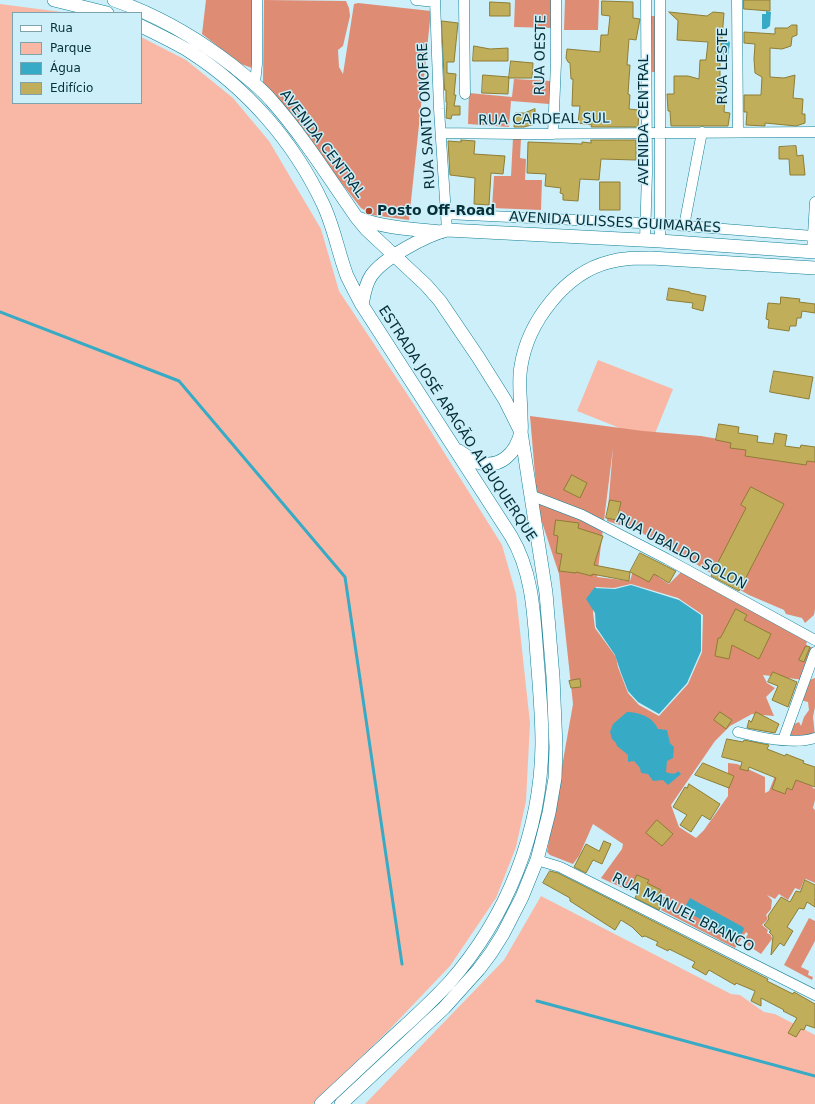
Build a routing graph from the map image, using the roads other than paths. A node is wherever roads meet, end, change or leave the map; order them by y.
1 (54, 0) edge
2 (114, 0) edge
3 (257, 0) edge
4 (416, 0) edge
5 (464, 0) edge
6 (556, 0) edge
7 (646, 0) edge
8 (660, 0) edge
9 (737, 0) edge
10 (435, 1) edge
11 (103, 12) edge
12 (142, 26) edge
13 (647, 75) junction
14 (661, 76) junction
15 (255, 84) junction
16 (465, 94) dead end
17 (647, 132) junction
18 (702, 132) junction
19 (738, 132) junction
20 (815, 132) edge
21 (441, 133) junction
22 (661, 133) junction
23 (553, 134) junction
24 (815, 202) edge
25 (446, 214) junction
26 (357, 218) junction
27 (645, 224) junction
28 (660, 224) junction
29 (684, 226) junction
30 (444, 231) junction
31 (813, 236) junction
32 (645, 240) junction
33 (660, 241) junction
34 (722, 245) junction
35 (813, 252) edge
36 (394, 256) junction
37 (720, 262) junction
38 (815, 268) edge
39 (362, 305) junction
40 (521, 432) junction
41 (456, 449) junction
42 (530, 495) junction
43 (815, 640) edge
44 (815, 652) edge
45 (738, 732) dead end
46 (815, 738) edge
47 (783, 740) junction
48 (537, 860) junction
49 (815, 995) edge
50 (321, 1104) edge
51 (341, 1104) edge

1 - 11 main road
2 - 15 main road, AVENIDA CENTRAL
3 - 15 street
4 - 10 street
5 - 16 street
6 - 23 street, RUA OESTE
7 - 13 street, AVENIDA CENTRAL
8 - 14 street, AVENIDA CENTRAL
9 - 19 street, RUA LESTE
10 - 21 street, RUA SANTO ONOFRE
12 - 39 main road, AVENIDA CENTRAL
13 - 14 street
13 - 17 street, AVENIDA CENTRAL
14 - 22 street, AVENIDA CENTRAL
15 - 26 main road, AVENIDA CENTRAL
17 - 22 street, RUA CARDEAL SUL
17 - 23 street, RUA CARDEAL SUL
17 - 27 street, AVENIDA CENTRAL
18 - 19 street, RUA CARDEAL SUL
18 - 22 street, RUA CARDEAL SUL
18 - 29 street
19 - 20 street, RUA CARDEAL SUL
21 - 23 street, RUA CARDEAL SUL
21 - 25 street, RUA SANTO ONOFRE
22 - 28 street, AVENIDA CENTRAL
24 - 31 street
25 - 27 street
25 - 30 street, RUA SANTO ONOFRE
26 - 30 main road
26 - 36 main road, AVENIDA CENTRAL
27 - 28 street
27 - 32 street, AVENIDA CENTRAL
28 - 29 street
28 - 33 street, AVENIDA CENTRAL
29 - 31 street
30 - 32 main road, AVENIDA ULISSES GUIMARÃES
30 - 36 main road, AVENIDA ULISSES GUIMARÃES
31 - 35 street
32 - 33 main road, AVENIDA ULISSES GUIMARÃES
33 - 34 main road, AVENIDA ULISSES GUIMARÃES
34 - 35 main road, AVENIDA ULISSES GUIMARÃES
34 - 37 main road
36 - 39 main road, AVENIDA ULISSES GUIMARÃES
36 - 40 main road, ESTRADA JOSÉ ARAGÃO ALBUQUERQUE
37 - 38 main road
37 - 40 main road
39 - 41 main road, ESTRADA JOSÉ ARAGÃO ALBUQUERQUE
40 - 41 main road
40 - 42 main road, ESTRADA JOSÉ ARAGÃO ALBUQUERQUE
41 - 50 main road, ESTRADA JOSÉ ARAGÃO ALBUQUERQUE
42 - 43 street, RUA UBALDO SOLON
42 - 48 main road, ESTRADA JOSÉ ARAGÃO ALBUQUERQUE
44 - 47 street
45 - 47 street
46 - 47 street
48 - 49 street, RUA MANUEL BRANCO
48 - 51 main road, ESTRADA JOSÉ ARAGÃO ALBUQUERQUE

